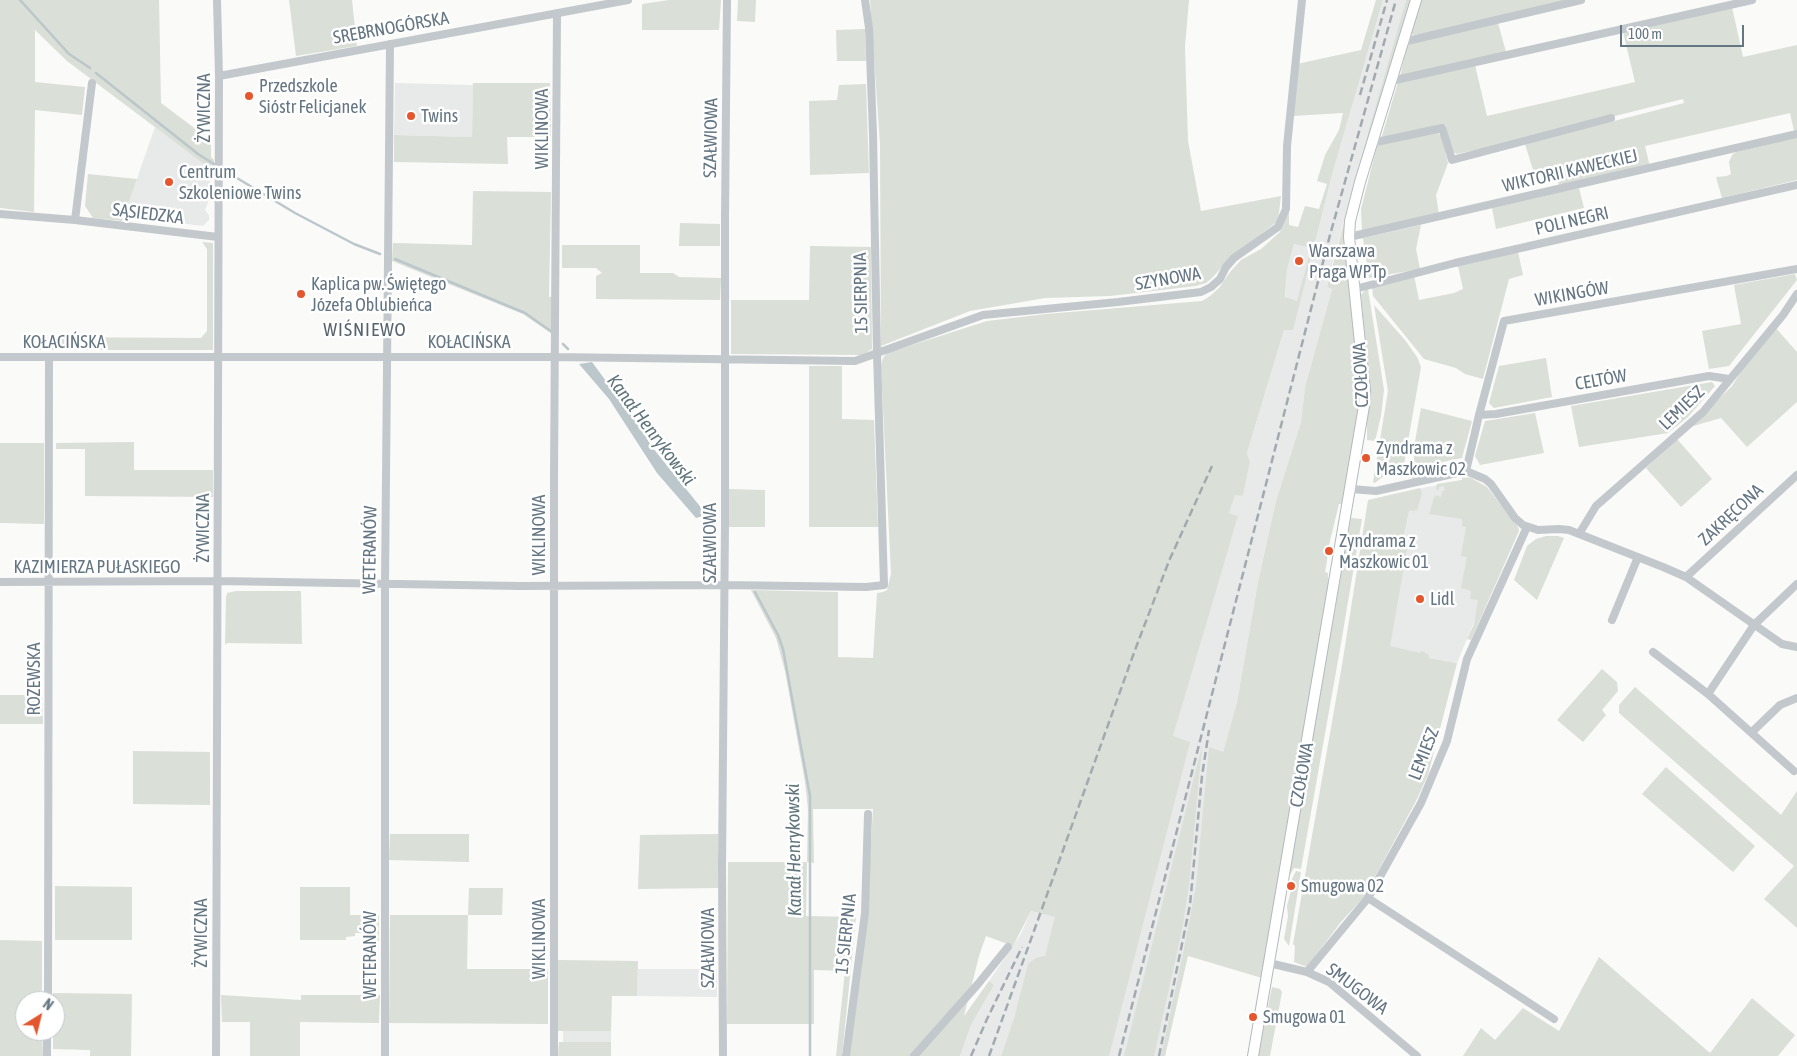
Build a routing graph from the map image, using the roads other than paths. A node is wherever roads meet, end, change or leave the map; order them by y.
1 (217, 0) edge
2 (628, 0) edge
3 (727, 0) edge
4 (866, 0) edge
5 (1302, 0) edge
6 (1416, 0) edge
7 (1581, 0) edge
8 (1752, 0) edge
9 (557, 13) junction
10 (1403, 42) junction
11 (390, 44) junction
12 (219, 76) junction
13 (1391, 81) junction
14 (92, 83) dead end
15 (1611, 118) dead end
16 (1797, 134) edge
17 (1372, 143) junction
18 (1797, 185) edge
19 (0, 214) edge
20 (75, 220) junction
21 (218, 237) junction
22 (1350, 237) junction
23 (1797, 269) edge
24 (1355, 289) junction
25 (1797, 294) edge
26 (877, 353) junction
27 (387, 356) junction
28 (0, 357) edge
29 (49, 357) junction
30 (555, 357) junction
31 (218, 358) junction
32 (725, 360) junction
33 (1729, 379) junction
34 (1479, 415) junction
35 (1466, 471) junction
36 (1797, 475) edge
37 (1351, 490) junction
38 (1527, 527) junction
39 (1579, 534) junction
40 (1638, 557) junction
41 (1686, 577) junction
42 (218, 581) junction
43 (0, 582) edge
44 (50, 582) junction
45 (384, 584) junction
46 (1797, 584) edge
47 (724, 585) junction
48 (884, 585) joint
49 (554, 586) junction
50 (1612, 620) dead end
51 (1754, 625) junction
52 (1797, 647) edge
53 (1653, 652) dead end
54 (1708, 694) junction
55 (1797, 698) edge
56 (1752, 732) junction
57 (1794, 771) dead end
58 (868, 814) dead end
59 (1368, 898) junction
60 (1008, 947) dead end
61 (1269, 963) junction
62 (1307, 972) junction
63 (48, 991) edge
64 (1554, 1019) dead end
65 (47, 1041) edge
66 (47, 1056) edge
67 (216, 1056) edge
68 (385, 1056) edge
69 (554, 1056) edge
70 (723, 1056) edge
71 (846, 1056) edge
72 (914, 1056) edge
73 (1253, 1056) edge
74 (1417, 1056) edge

1 - 12 street, ŻYWICZNA
2 - 9 street, SREBRNOGÓRSKA
3 - 32 street, SZAŁWIOWA
4 - 26 street, 15 SIERPNIA
5 - 26 street, SZYNOWA
6 - 10 street, CZOŁOWA
7 - 10 street
8 - 13 street
9 - 11 street, SREBRNOGÓRSKA
9 - 30 street, WIKLINOWA
10 - 13 street, CZOŁOWA
11 - 12 street, SREBRNOGÓRSKA
11 - 27 street, WETERANÓW
12 - 21 street, ŻYWICZNA
13 - 17 street, CZOŁOWA
14 - 20 street
15 - 17 street
16 - 22 street, WIKTORII KAWECKIEJ
17 - 22 street, CZOŁOWA
18 - 24 street, POLI NEGRI
19 - 20 street, SĄSIEDZKA
20 - 21 street, SĄSIEDZKA
21 - 31 street, ŻYWICZNA
22 - 24 street, CZOŁOWA
23 - 34 street, WIKINGÓW
24 - 37 street, CZOŁOWA
25 - 33 street, LEMIESZ
26 - 32 street, KOŁACIŃSKA
26 - 48 street, 15 SIERPNIA
27 - 30 street, KOŁACIŃSKA
27 - 31 street, KOŁACIŃSKA
27 - 45 street, WETERANÓW
28 - 29 street, KOŁACIŃSKA
29 - 31 street, KOŁACIŃSKA
29 - 44 street, ROZEWSKA
30 - 32 street, KOŁACIŃSKA
30 - 49 street, WIKLINOWA
31 - 42 street, ŻYWICZNA
32 - 47 street, SZAŁWIOWA
33 - 34 street, CELTÓW
33 - 39 street, LEMIESZ
34 - 35 street, WIKINGÓW
35 - 37 street
35 - 38 street
36 - 41 street, ZAKRĘCONA
37 - 61 street, CZOŁOWA
38 - 39 street
38 - 59 street, LEMIESZ
39 - 40 street
40 - 41 street
40 - 50 street
41 - 51 street
42 - 44 street, KAZIMIERZA PUŁASKIEGO
42 - 45 street, KAZIMIERZA PUŁASKIEGO
42 - 67 street, ŻYWICZNA
43 - 44 street, KAZIMIERZA PUŁASKIEGO
44 - 63 street, ROZEWSKA
45 - 49 street, KAZIMIERZA PUŁASKIEGO
45 - 68 street, WETERANÓW
46 - 51 street
47 - 48 street, KAZIMIERZA PUŁASKIEGO
47 - 49 street, KAZIMIERZA PUŁASKIEGO
47 - 70 street, SZAŁWIOWA
49 - 69 street, WIKLINOWA
51 - 52 street
51 - 54 street
53 - 54 street
54 - 56 street
55 - 56 street
56 - 57 street
58 - 71 street, 15 SIERPNIA
59 - 62 street, LEMIESZ
59 - 64 street
60 - 72 street
61 - 62 street, SMUGOWA
61 - 73 street, CZOŁOWA
62 - 74 street, SMUGOWA
65 - 66 street

